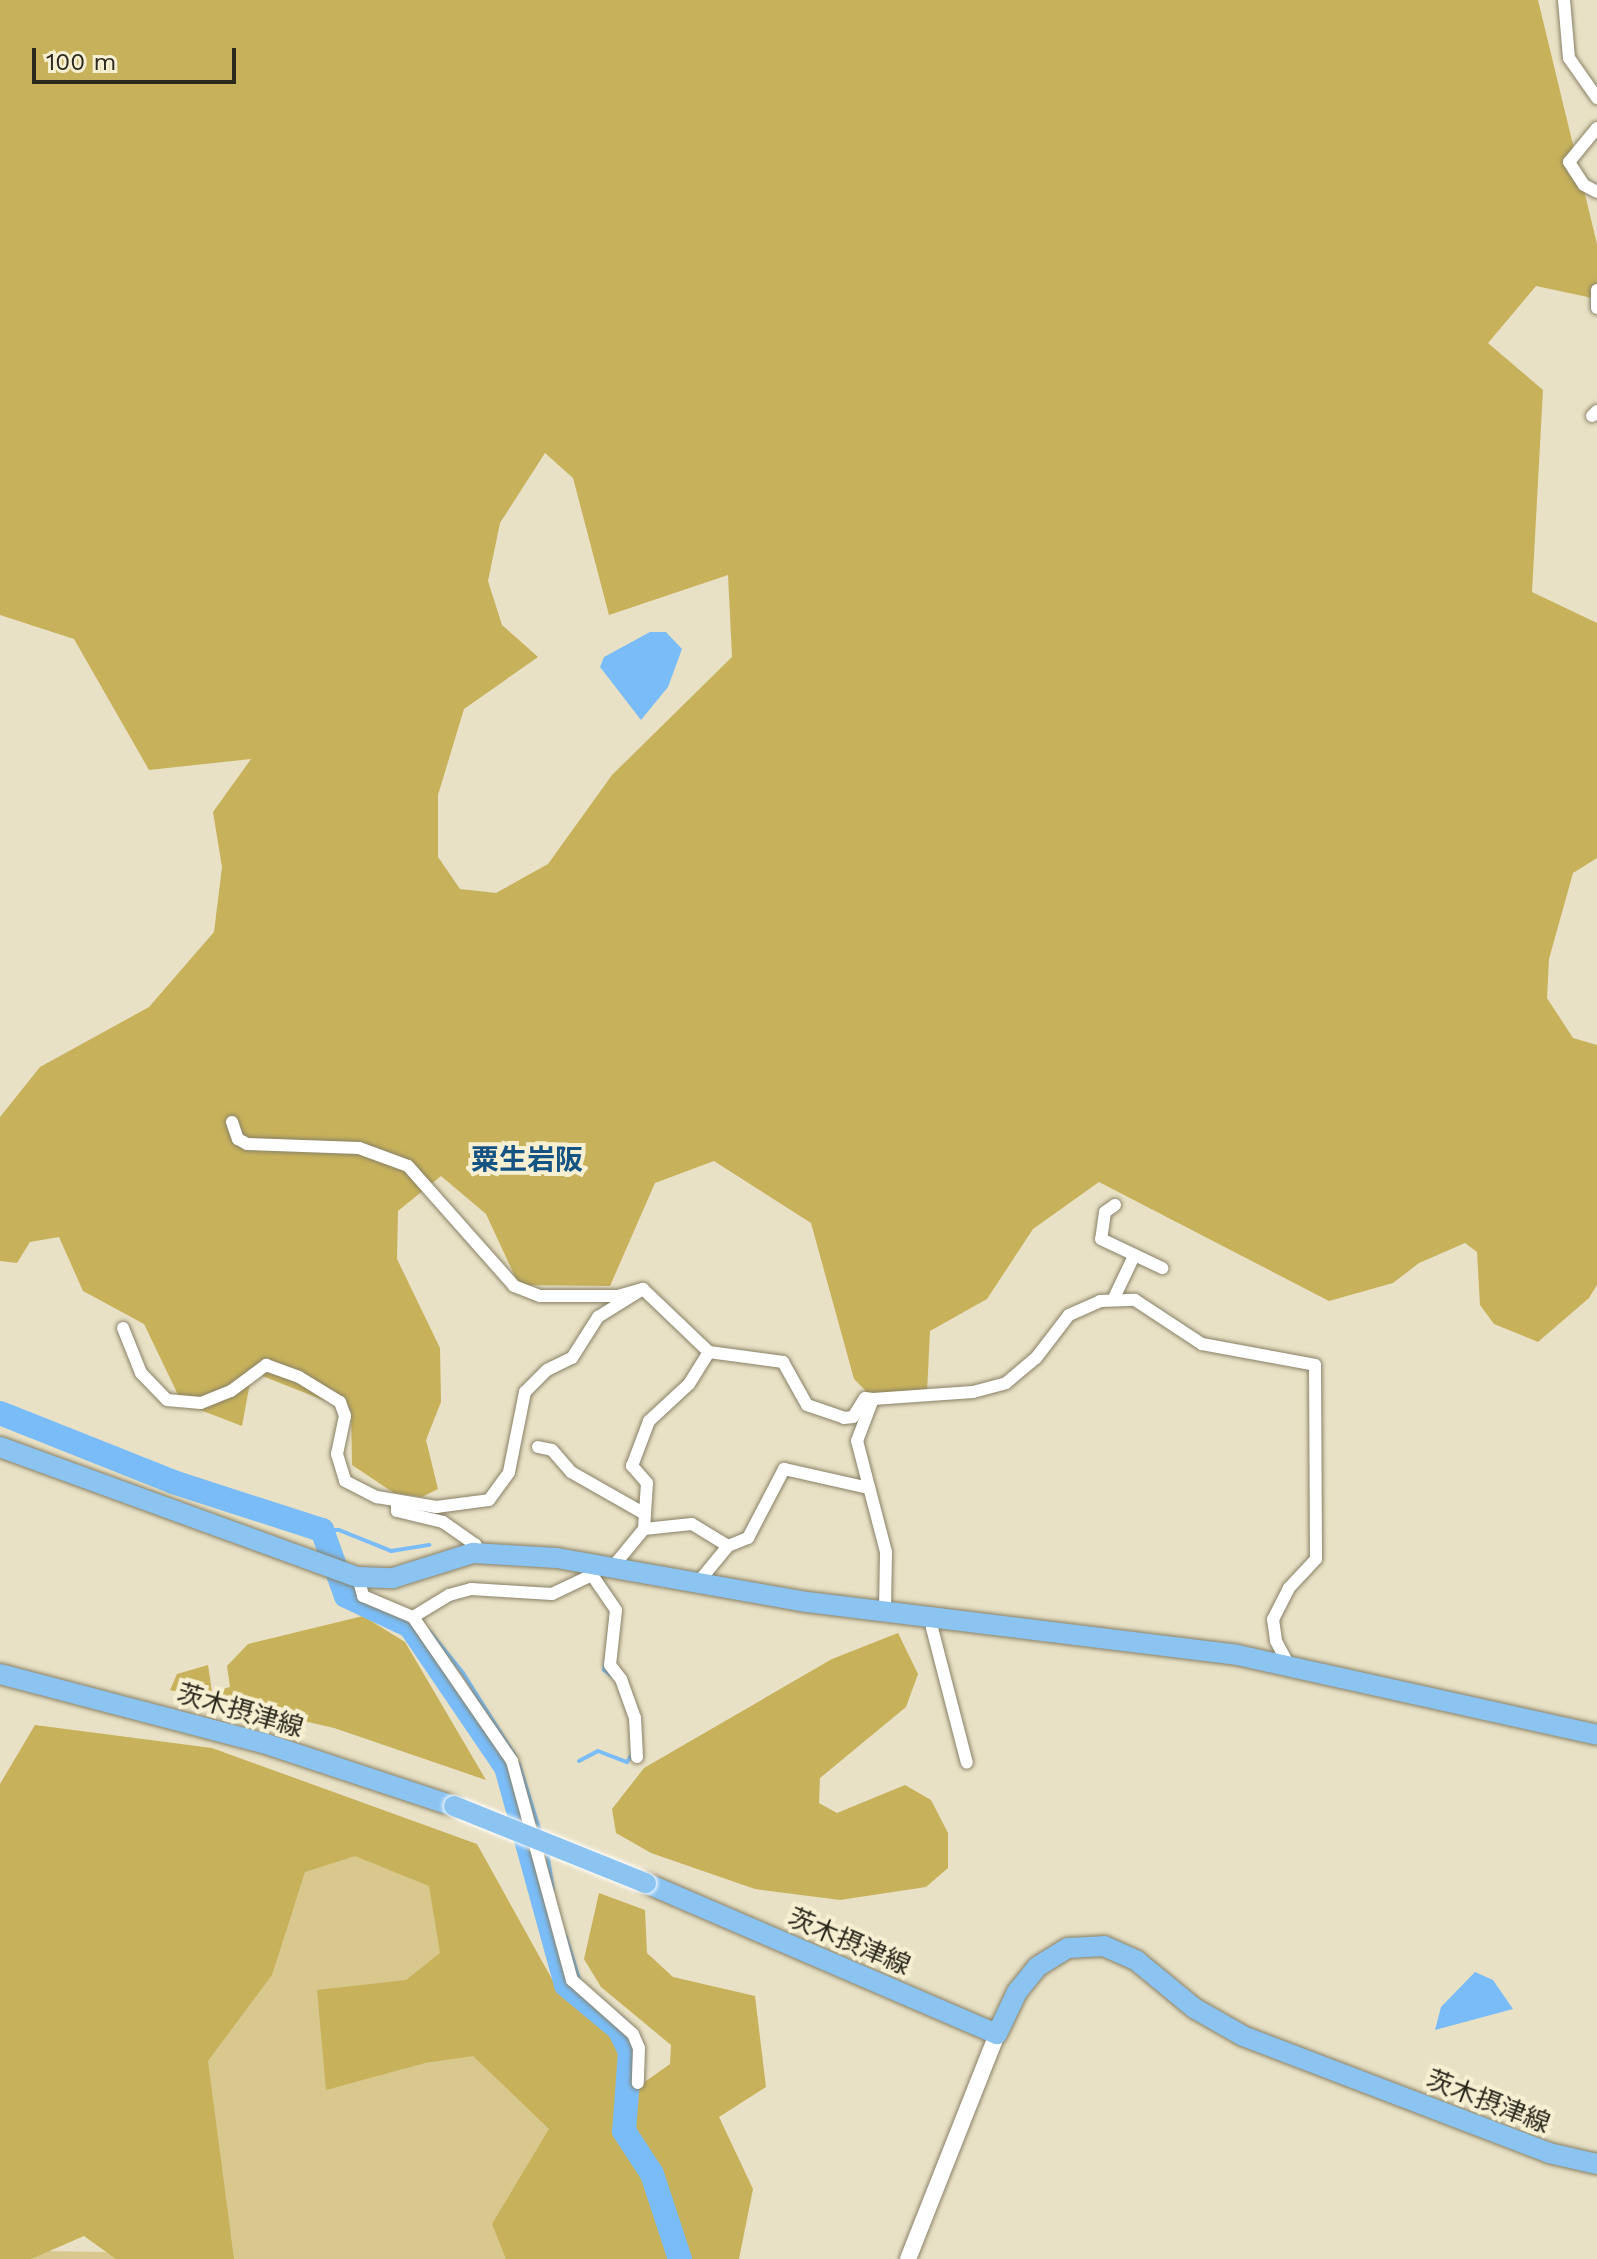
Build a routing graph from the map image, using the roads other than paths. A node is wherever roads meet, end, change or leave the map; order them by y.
1 (1564, 0) edge
2 (1597, 98) edge
3 (1597, 128) edge
4 (1597, 192) edge
5 (1597, 290) edge
6 (1597, 308) edge
7 (232, 1122) dead end
8 (1115, 1205) dead end
9 (1133, 1258) junction
10 (1162, 1268) dead end
11 (643, 1289) junction
12 (1113, 1300) junction
13 (123, 1328) dead end
14 (709, 1352) junction
15 (873, 1399) junction
16 (0, 1447) edge
17 (538, 1447) dead end
18 (869, 1488) junction
19 (397, 1503) junction
20 (645, 1514) junction
21 (644, 1529) junction
22 (728, 1546) junction
23 (480, 1553) junction
24 (344, 1573) junction
25 (593, 1573) junction
26 (696, 1585) junction
27 (885, 1610) junction
28 (413, 1617) junction
29 (935, 1619) junction
30 (1290, 1667) junction
31 (7, 1679) edge
32 (1597, 1735) edge
33 (637, 1757) dead end
34 (967, 1763) dead end
35 (997, 2034) junction
36 (638, 2083) dead end
37 (1597, 2164) edge
38 (908, 2259) edge

1 - 2 street
3 - 4 street
5 - 6 street
7 - 11 street
8 - 9 street
9 - 10 street
9 - 12 street
11 - 14 street
11 - 19 street
12 - 15 street
12 - 30 street
13 - 19 street
14 - 15 street
14 - 20 street
15 - 18 street
16 - 24 main road
17 - 20 street
18 - 22 street
18 - 27 street
19 - 23 street
20 - 21 street
21 - 22 street
21 - 25 street
22 - 26 street
23 - 24 main road
23 - 25 main road
24 - 28 street
25 - 26 main road
25 - 28 street
25 - 33 street
26 - 27 main road
27 - 29 main road
28 - 36 street
29 - 30 main road
29 - 34 street
30 - 32 main road
31 - 35 main road, 茨木摂津線, bridge
35 - 37 main road, 茨木摂津線
35 - 38 street

